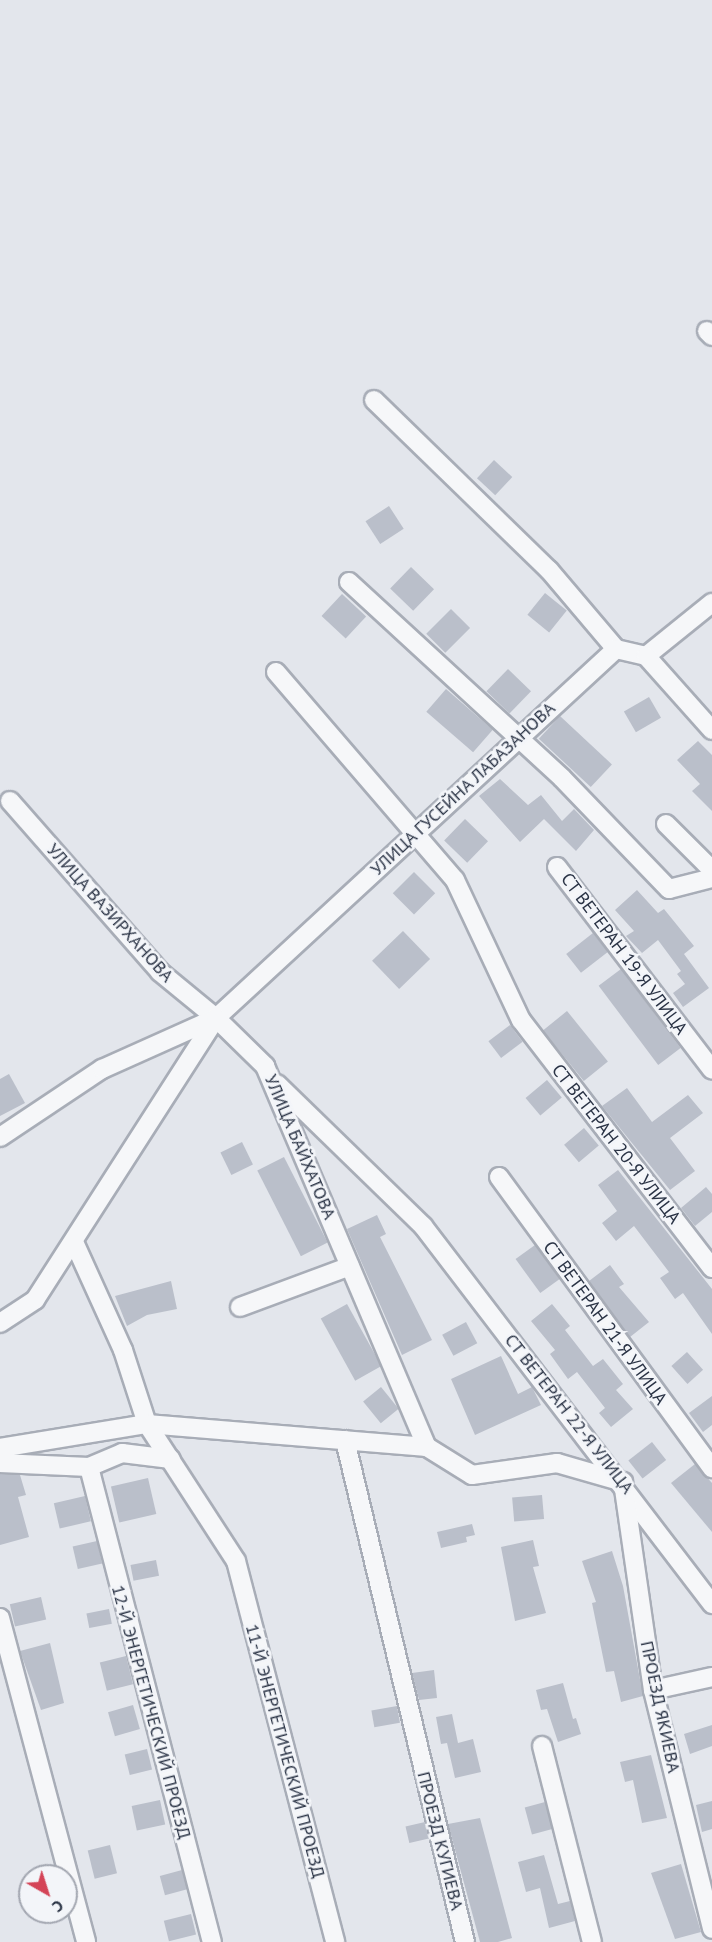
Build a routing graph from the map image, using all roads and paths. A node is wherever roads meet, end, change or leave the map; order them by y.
1 (374, 400) dead end
2 (349, 582) dead end
3 (712, 603) edge
4 (616, 649) junction
5 (646, 656) junction
6 (276, 672) dead end
7 (712, 730) edge
8 (518, 737) junction
9 (10, 801) dead end
10 (666, 824) dead end
11 (415, 833) junction
12 (557, 867) dead end
13 (712, 870) edge
14 (712, 878) edge
15 (216, 1018) junction
16 (712, 1070) edge
17 (270, 1077) junction
18 (0, 1137) edge
19 (499, 1177) dead end
20 (74, 1242) junction
21 (350, 1266) junction
22 (712, 1268) edge
23 (240, 1307) dead end
24 (0, 1323) edge
25 (147, 1424) junction
26 (345, 1440) junction
27 (427, 1447) junction
28 (0, 1448) edge
29 (171, 1459) junction
30 (0, 1463) edge
31 (712, 1468) edge
32 (90, 1474) junction
33 (623, 1482) junction
34 (712, 1604) edge
35 (0, 1618) edge
36 (712, 1677) edge
37 (653, 1690) junction
38 (542, 1746) dead end
39 (712, 1929) edge
40 (86, 1942) edge
41 (212, 1942) edge
42 (335, 1942) edge
43 (465, 1942) edge
44 (592, 1942) edge

1 - 4 street
2 - 8 street
3 - 5 street
4 - 5 street
4 - 8 street, УЛИЦА ГУСЕЙНА ЛАБАЗАНОВА
5 - 7 street
6 - 11 street, СТ ВЕТЕРАН 20-Я УЛИЦА
8 - 11 street, УЛИЦА ГУСЕЙНА ЛАБАЗАНОВА
8 - 14 street
9 - 15 street, УЛИЦА ВАЗИРХАНОВА
10 - 13 street
11 - 15 street, УЛИЦА ГУСЕЙНА ЛАБАЗАНОВА
11 - 22 street, СТ ВЕТЕРАН 20-Я УЛИЦА
12 - 16 street, СТ ВЕТЕРАН 19-Я УЛИЦА
15 - 17 street, УЛИЦА БАЙХАТОВА
15 - 18 street
15 - 20 street
17 - 21 street, УЛИЦА БАЙХАТОВА
17 - 33 street, СТ ВЕТЕРАН 22-Я УЛИЦА
19 - 31 street, СТ ВЕТЕРАН 21-Я УЛИЦА
20 - 24 street
20 - 25 street, 11-Й ЭНЕРГЕТИЧЕСКИЙ ПРОЕЗД
21 - 23 street
21 - 27 street, УЛИЦА БАЙХАТОВА
25 - 26 street
25 - 28 street
25 - 29 street, 11-Й ЭНЕРГЕТИЧЕСКИЙ ПРОЕЗД
26 - 27 street
26 - 43 street, ПРОЕЗД КУГИЕВА
27 - 33 street
29 - 32 street
29 - 42 street, 11-Й ЭНЕРГЕТИЧЕСКИЙ ПРОЕЗД
30 - 32 street
32 - 41 street, 12-Й ЭНЕРГЕТИЧЕСКИЙ ПРОЕЗД
33 - 34 street, СТ ВЕТЕРАН 22-Я УЛИЦА
33 - 37 street, ПРОЕЗД ЯКИЕВА
35 - 40 street
36 - 37 street
37 - 39 street, ПРОЕЗД ЯКИЕВА
38 - 44 street

